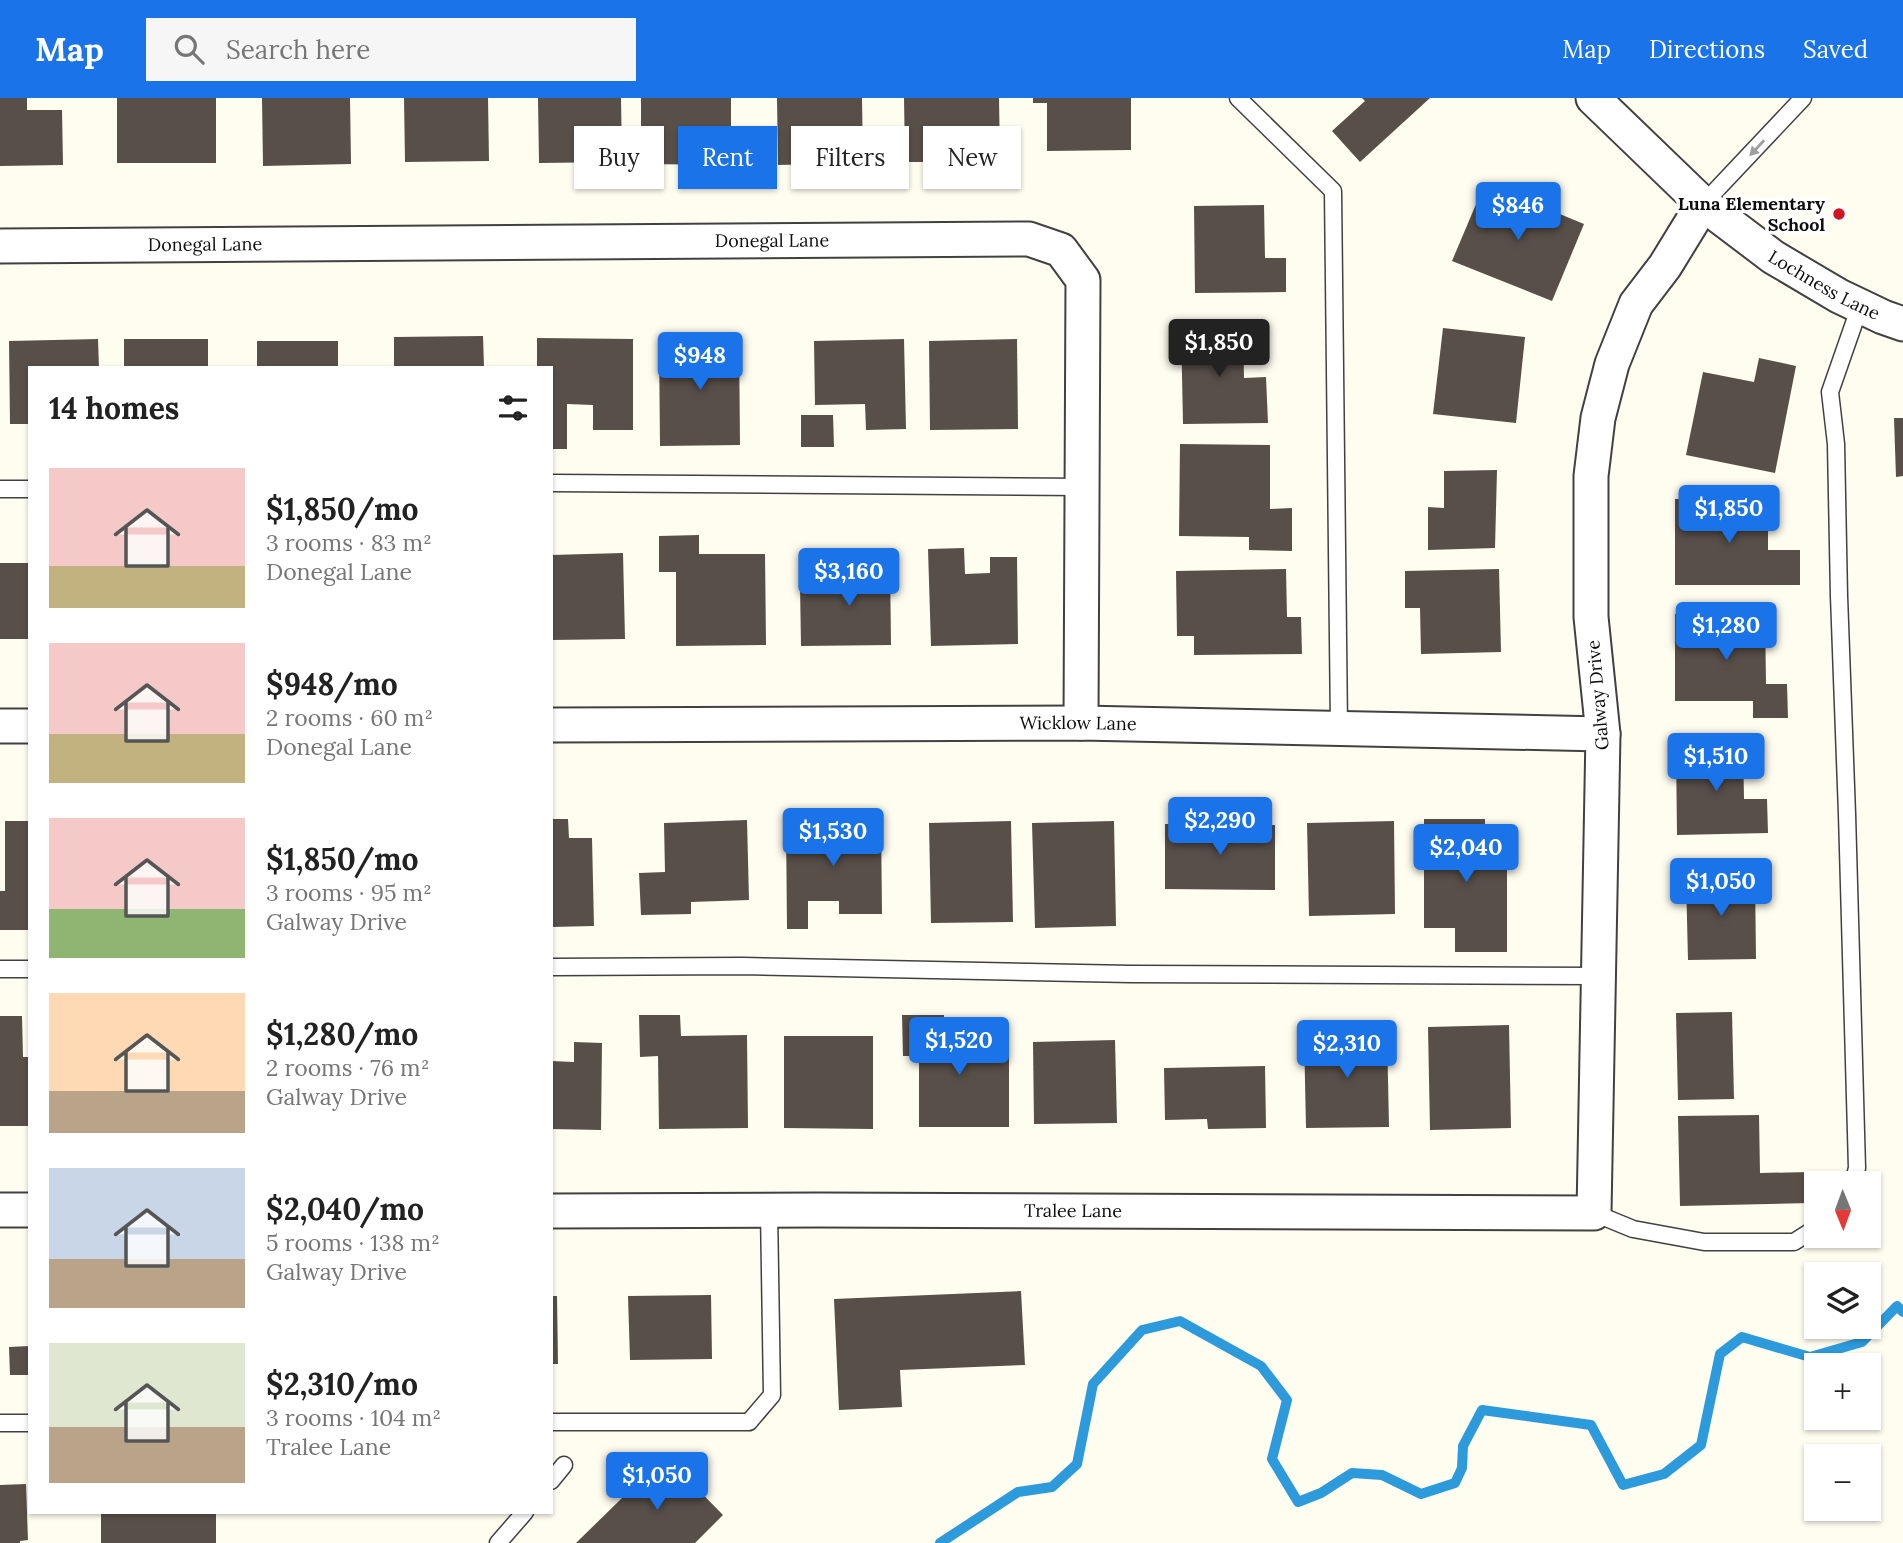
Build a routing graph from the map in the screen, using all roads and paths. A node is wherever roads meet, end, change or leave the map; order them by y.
1 (1238, 98) edge
2 (1593, 98) edge
3 (1800, 99) edge
4 (1703, 204) junction
5 (0, 246) edge
6 (1860, 306) junction
7 (1903, 324) edge
8 (553, 483) edge
9 (1082, 487) junction
10 (0, 489) edge
11 (28, 489) edge
12 (1082, 723) junction
13 (553, 724) edge
14 (0, 726) edge
15 (28, 726) edge
16 (1339, 729) junction
17 (1604, 734) junction
18 (553, 967) edge
19 (0, 969) edge
20 (28, 969) edge
21 (1599, 976) junction
22 (1856, 1171) edge
23 (0, 1210) edge
24 (28, 1210) edge
25 (769, 1210) junction
26 (553, 1211) edge
27 (1594, 1213) junction
28 (1804, 1236) edge
29 (553, 1422) edge
30 (0, 1423) edge
31 (28, 1423) edge
32 (564, 1465) dead end
33 (553, 1479) edge
34 (523, 1514) edge
35 (499, 1543) edge

1 - 16 lane
2 - 4 street, Lochness Lane
3 -> 4 lane
4 - 6 street, Lochness Lane
4 - 17 street, Galway Drive
5 - 9 street, Donegal Lane
6 - 7 street, Lochness Lane
6 - 22 lane
8 - 9 lane
9 - 12 street, Donegal Lane
10 - 11 lane
12 - 13 street, Wicklow Lane
12 - 16 street, Wicklow Lane
14 - 15 street
16 - 17 street, Wicklow Lane
17 - 21 street, Galway Drive
18 - 21 lane
19 - 20 lane
21 - 27 street, Galway Drive
23 - 24 street
25 - 26 street, Tralee Lane
25 - 27 street, Tralee Lane
25 - 29 lane
27 - 28 lane
30 - 31 lane
32 - 33 lane
34 - 35 lane

